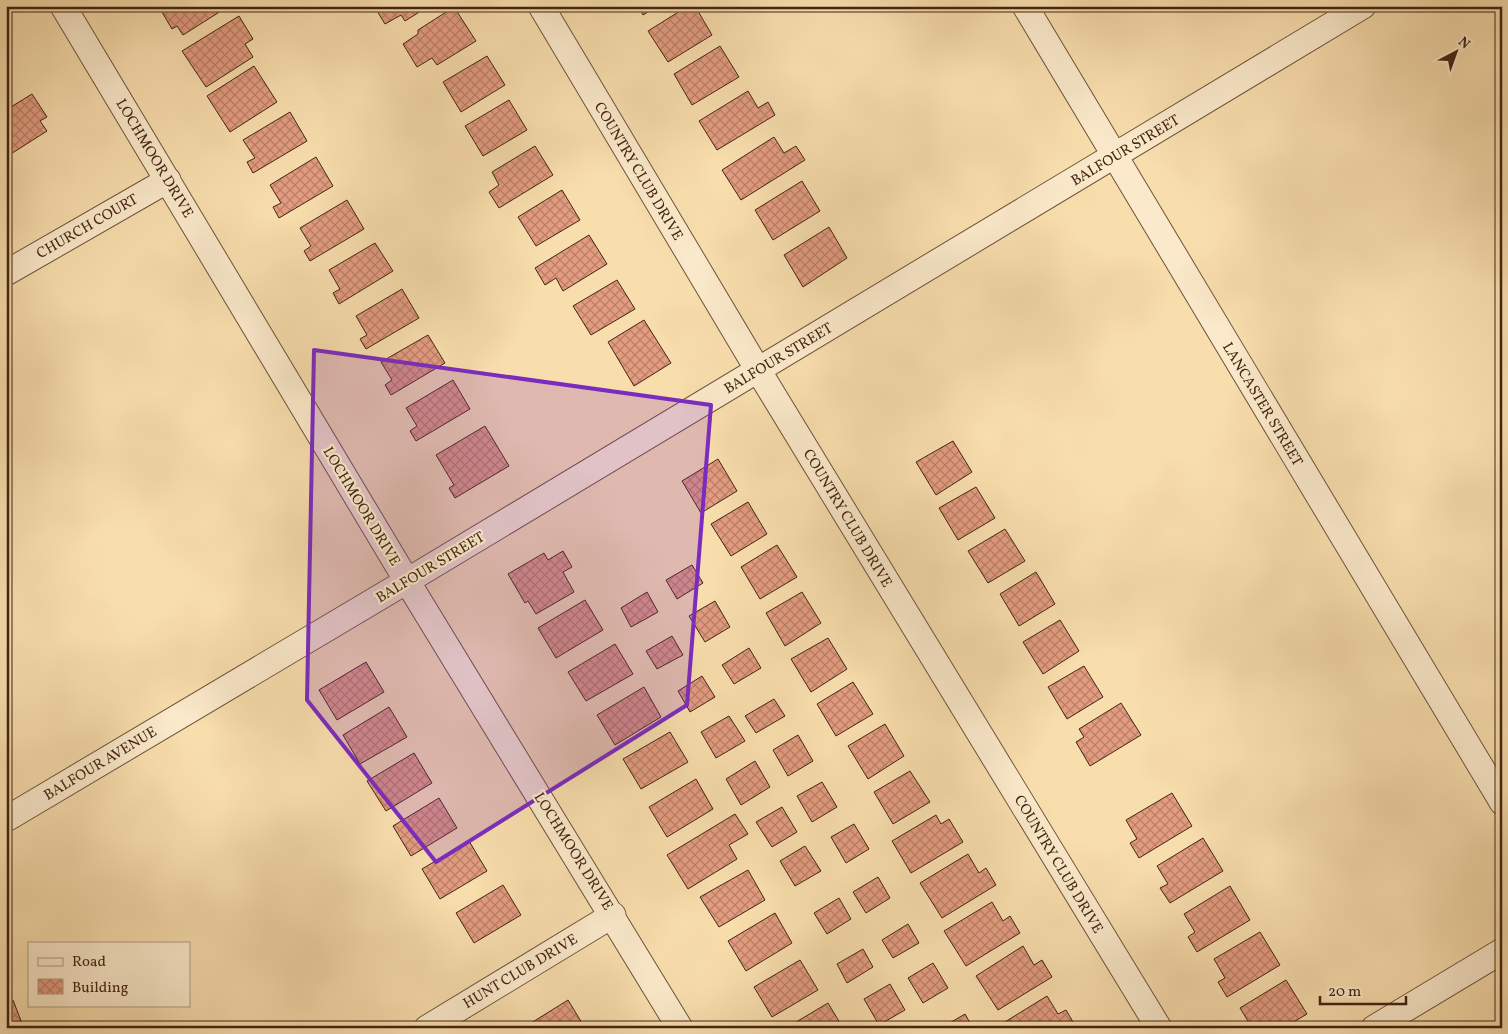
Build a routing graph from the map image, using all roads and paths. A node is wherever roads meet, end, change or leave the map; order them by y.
1 (63, 6) edge
2 (541, 6) edge
3 (1024, 6) edge
4 (1363, 6) edge
5 (1115, 156) junction
6 (168, 180) junction
7 (6, 273) edge
8 (758, 370) junction
9 (407, 581) junction
10 (192, 709) joint
11 (1502, 802) edge
12 (8, 818) dead end
13 (613, 915) junction
14 (1502, 951) edge
15 (427, 1028) edge
16 (680, 1028) edge
17 (1159, 1028) edge
18 (1374, 1028) edge

1 - 6 street, LOCHMOOR DRIVE
2 - 8 street, COUNTRY CLUB DRIVE
3 - 5 street, LANCASTER STREET
4 - 5 street, BALFOUR STREET
5 - 8 street, BALFOUR STREET
5 - 11 street, LANCASTER STREET
6 - 7 street, CHURCH COURT
6 - 9 street, LOCHMOOR DRIVE
8 - 9 street, BALFOUR STREET
8 - 17 street, COUNTRY CLUB DRIVE
9 - 10 street, BALFOUR STREET
9 - 13 street, LOCHMOOR DRIVE
10 - 12 street, BALFOUR AVENUE
13 - 15 street, HUNT CLUB DRIVE
13 - 16 street, LOCHMOOR DRIVE
14 - 18 street

